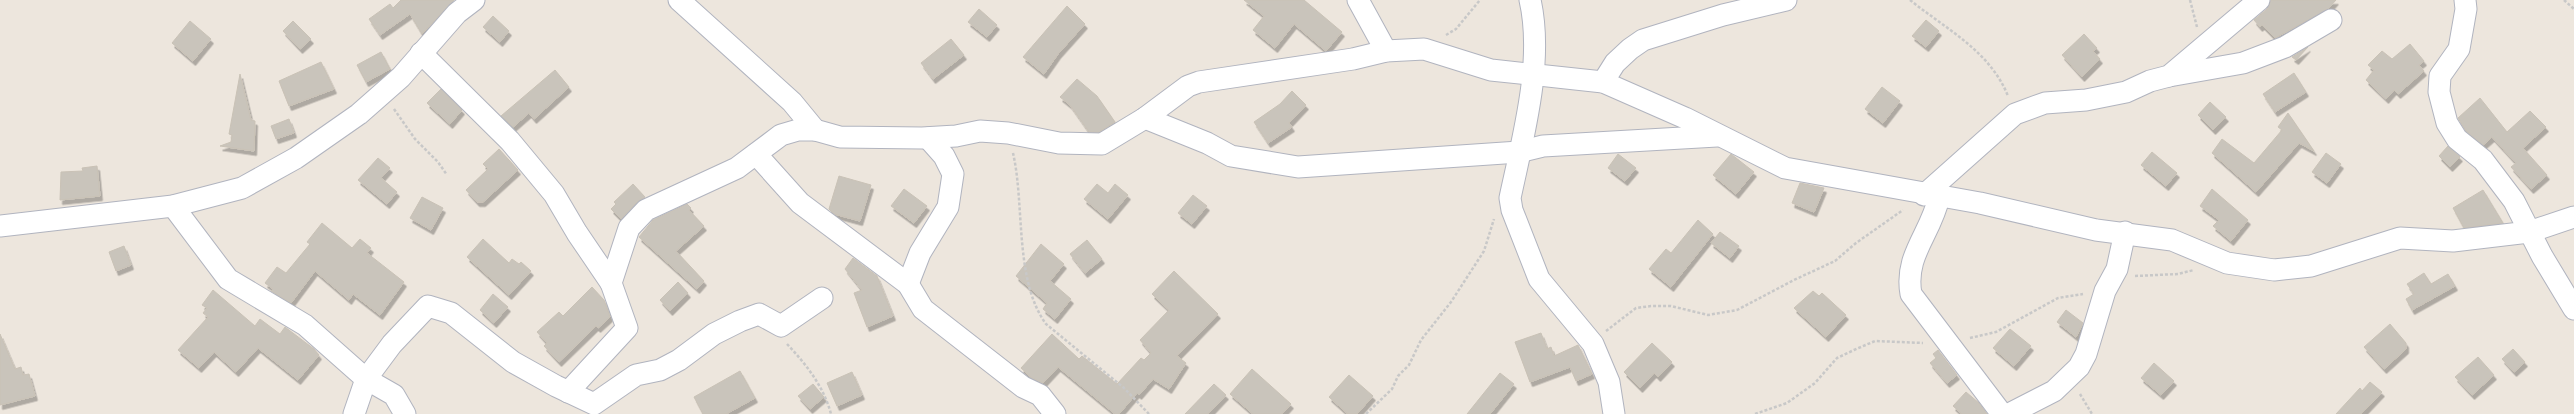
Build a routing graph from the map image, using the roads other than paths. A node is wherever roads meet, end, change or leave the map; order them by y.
1 (474, 0) edge
2 (679, 0) edge
3 (1358, 0) edge
4 (1530, 0) edge
5 (1786, 0) edge
6 (2259, 0) edge
7 (2465, 0) edge
8 (453, 7) edge
9 (2331, 20) dead end
10 (1386, 51) junction
11 (421, 53) junction
12 (1533, 76) junction
13 (2169, 76) junction
14 (1602, 82) junction
15 (1145, 118) junction
16 (815, 130) junction
17 (1717, 136) junction
18 (928, 138) junction
19 (1519, 152) junction
20 (756, 154) junction
21 (1932, 196) junction
22 (173, 206) junction
23 (2574, 217) edge
24 (0, 226) edge
25 (2125, 232) junction
26 (2529, 232) junction
27 (611, 283) junction
28 (908, 284) junction
29 (822, 298) dead end
30 (2574, 309) edge
31 (366, 379) junction
32 (568, 392) junction
33 (354, 414) edge
34 (405, 414) edge
35 (1055, 414) edge
36 (1614, 414) edge
37 (2002, 414) edge
38 (2009, 414) edge

1 - 8 street
2 - 16 street
3 - 10 street
4 - 12 street
5 - 14 street
6 - 13 street
7 - 26 street
8 - 11 street
9 - 13 street
10 - 12 street
10 - 15 street
11 - 22 street
11 - 27 street
12 - 14 street
12 - 19 street
13 - 21 street
14 - 17 street
15 - 18 street
15 - 19 street
16 - 18 street
16 - 20 street
17 - 19 street
17 - 21 street
18 - 28 street
19 - 36 street
20 - 27 street
20 - 28 street
21 - 25 street
21 - 37 street
22 - 24 street
22 - 31 street
23 - 26 street
25 - 26 street
25 - 38 street
26 - 30 street
27 - 32 street
28 - 35 street
29 - 32 street
31 - 32 street
31 - 33 street
31 - 34 street

